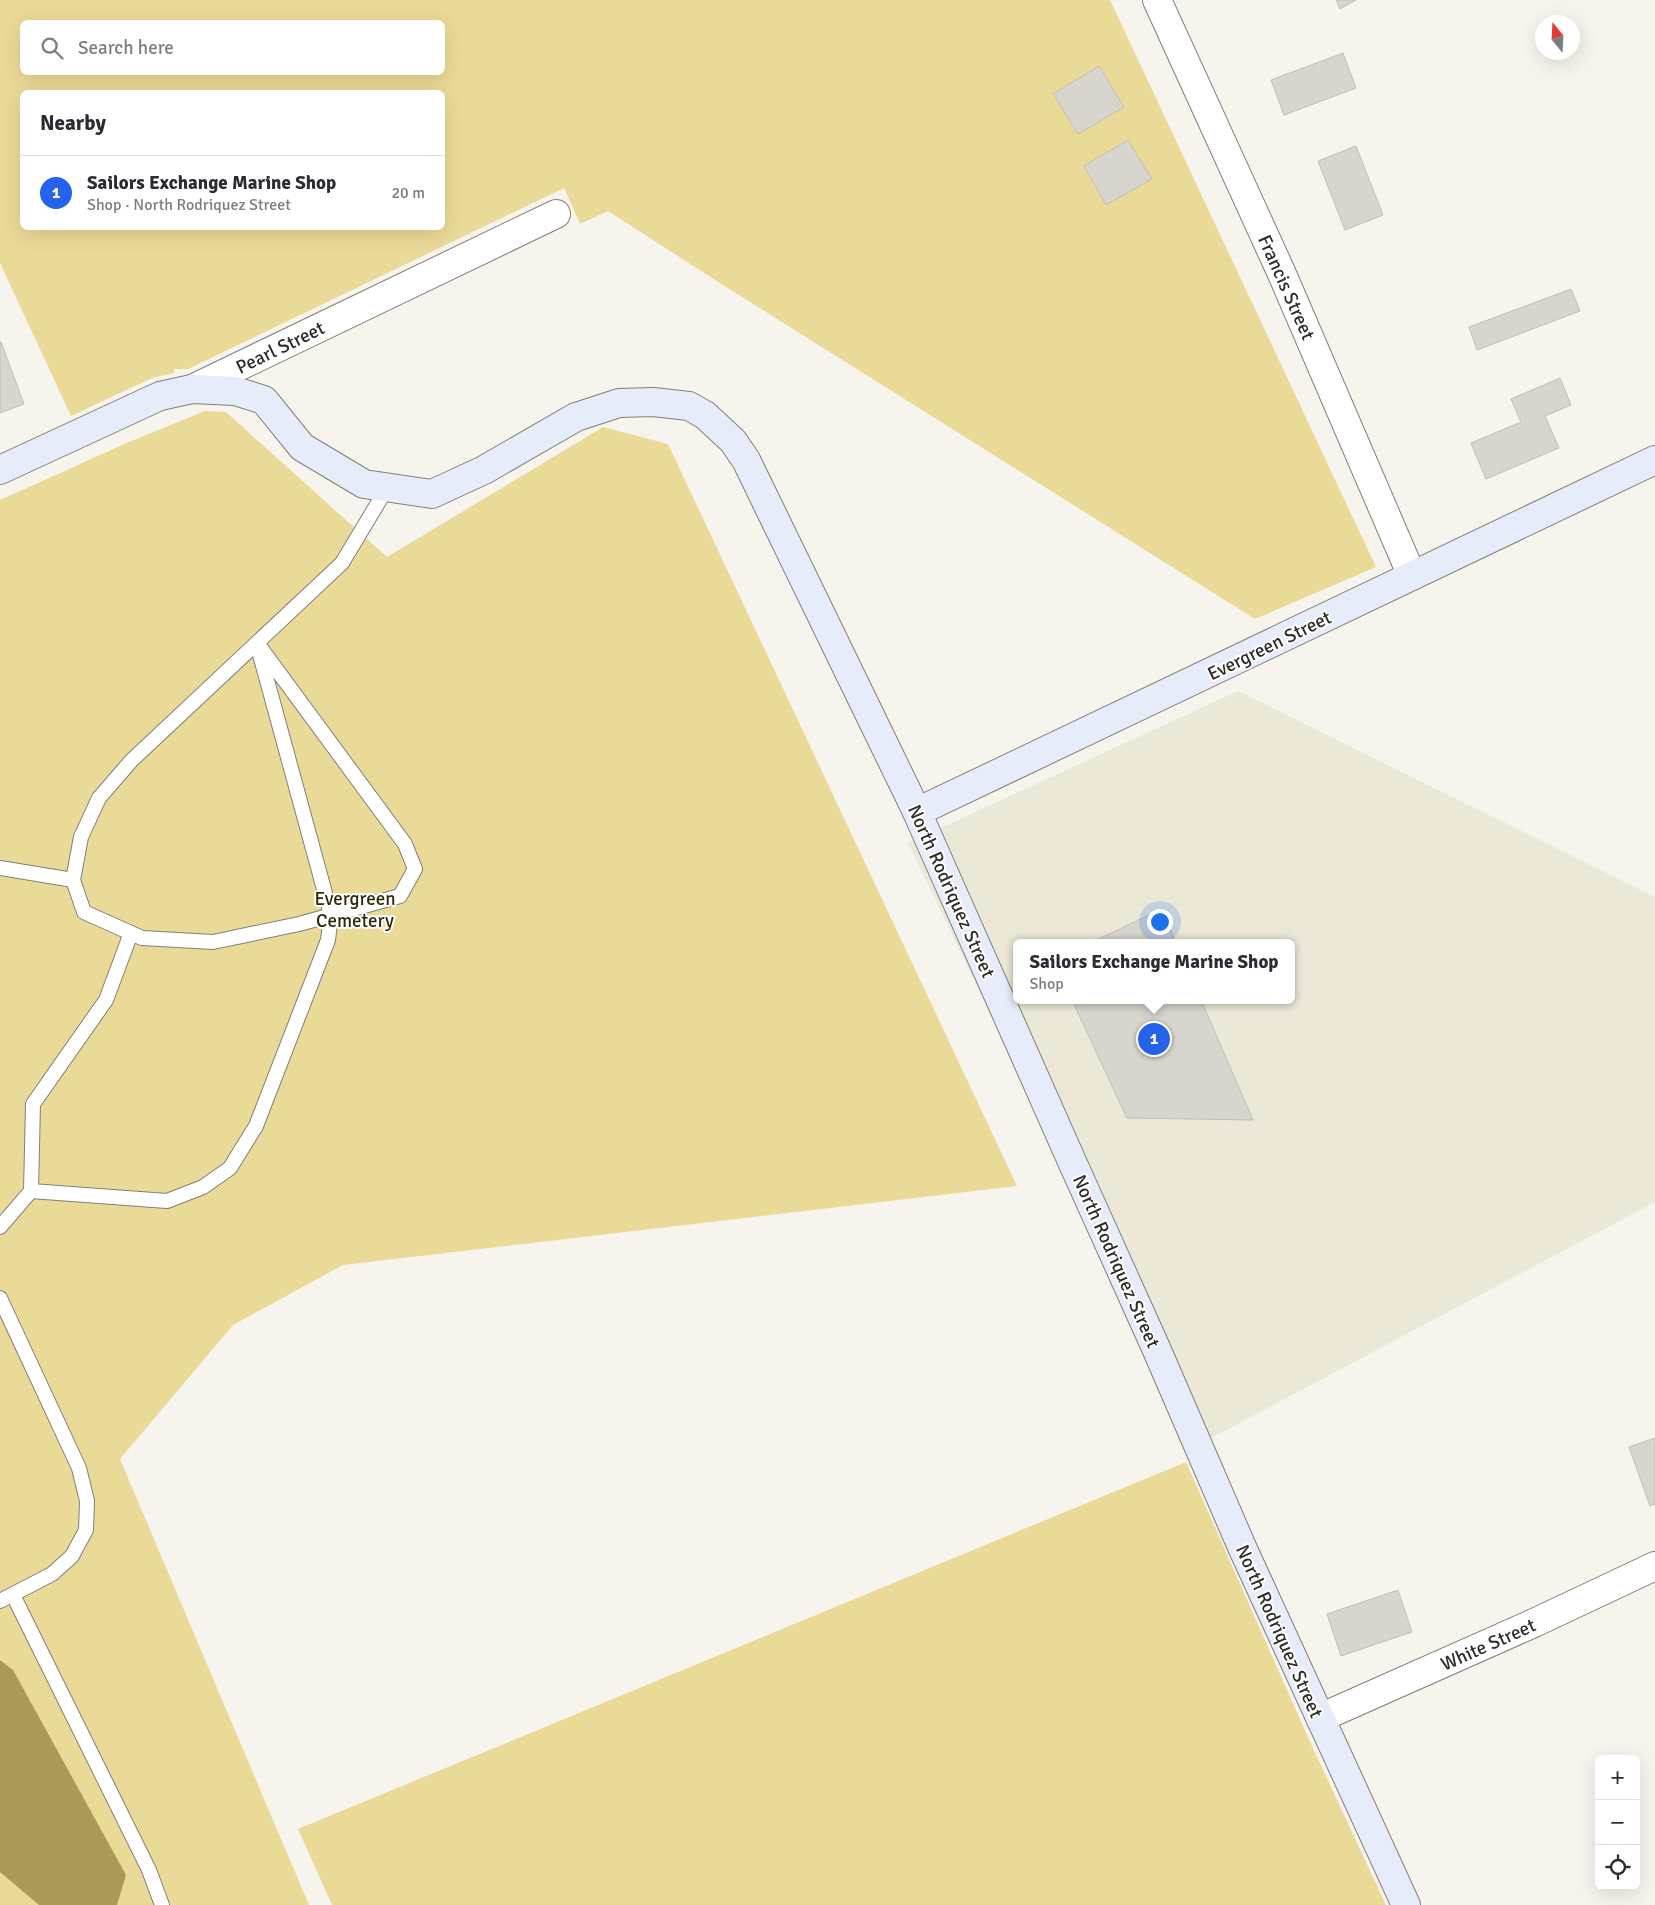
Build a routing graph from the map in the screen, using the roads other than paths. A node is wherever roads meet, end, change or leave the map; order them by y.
1 (1157, 0) edge
2 (556, 214) dead end
3 (192, 390) junction
4 (1655, 460) edge
5 (0, 470) edge
6 (387, 488) junction
7 (1412, 576) junction
8 (257, 643) junction
9 (917, 812) junction
10 (0, 868) edge
11 (73, 880) junction
12 (331, 915) junction
13 (131, 933) junction
14 (31, 1191) junction
15 (0, 1227) edge
16 (0, 1298) edge
17 (1655, 1566) edge
18 (6, 1598) edge
19 (1320, 1718) junction
20 (162, 1905) edge
21 (1406, 1905) edge

1 - 7 street, Francis Street
2 - 3 street, Pearl Street
3 - 5 street, Pearl Street
3 - 6 street, North Rodriquez Street
4 - 7 street, Evergreen Street
6 - 8 lane
6 - 9 street, North Rodriquez Street
7 - 9 street, Evergreen Street
8 - 11 lane
8 - 12 lane
8 - 12 lane
9 - 19 street, North Rodriquez Street
10 - 11 lane
11 - 13 lane
12 - 13 lane
12 - 14 lane
13 - 14 lane
14 - 15 lane
16 - 18 lane
17 - 19 street, White Street
18 - 20 lane
19 - 21 street, North Rodriquez Street

